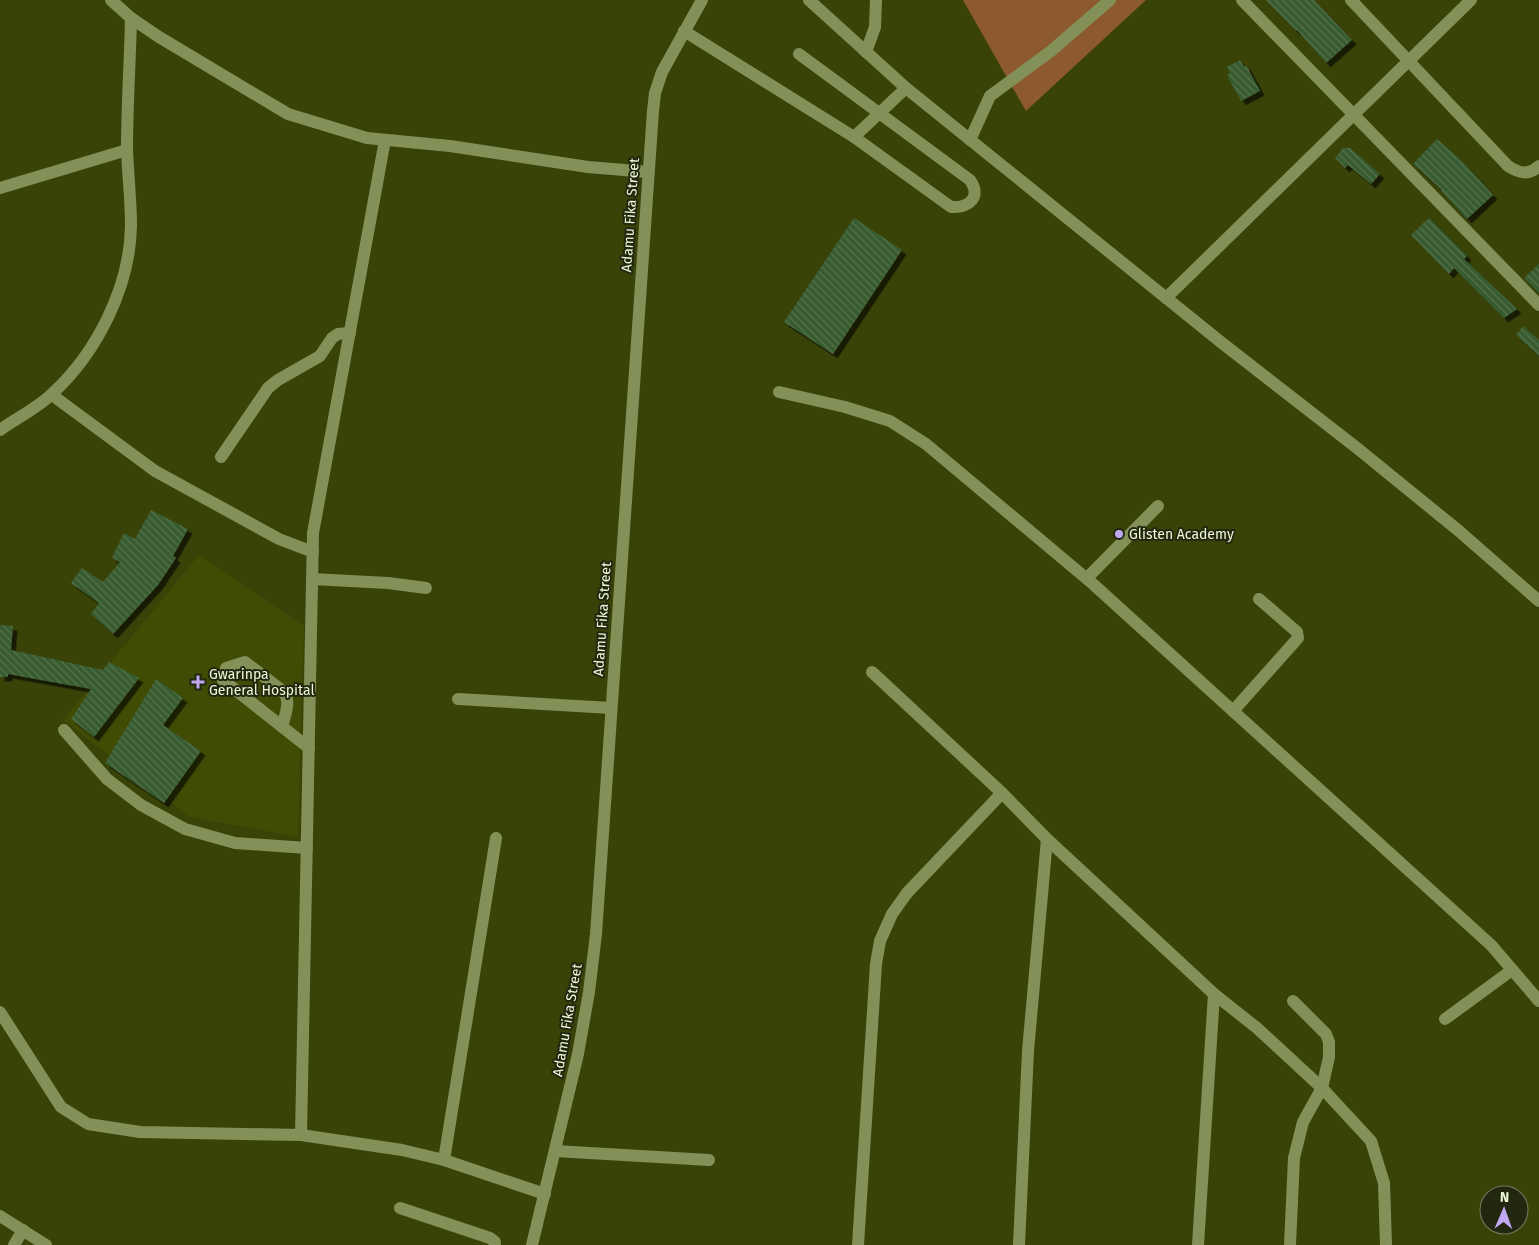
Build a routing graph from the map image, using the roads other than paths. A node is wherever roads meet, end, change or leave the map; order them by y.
1 (111, 0) edge
2 (702, 0) edge
3 (809, 0) edge
4 (876, 0) edge
5 (1110, 0) edge
6 (1242, 0) edge
7 (1351, 0) edge
8 (1471, 0) edge
9 (131, 18) junction
10 (684, 31) junction
11 (866, 52) junction
12 (799, 54) dead end
13 (1409, 61) junction
14 (906, 88) junction
15 (879, 114) junction
16 (1354, 114) junction
17 (854, 137) junction
18 (385, 140) junction
19 (970, 140) junction
20 (127, 150) junction
21 (1539, 166) edge
22 (648, 172) junction
23 (0, 188) edge
24 (1166, 298) junction
25 (1539, 305) edge
26 (350, 333) junction
27 (779, 392) dead end
28 (52, 394) junction
29 (0, 430) edge
30 (221, 457) dead end
31 (1158, 506) dead end
32 (313, 552) junction
33 (1087, 578) junction
34 (312, 579) junction
35 (426, 588) dead end
36 (1259, 599) dead end
37 (1539, 601) edge
38 (872, 672) dead end
39 (458, 699) dead end
40 (611, 708) junction
41 (1234, 711) junction
42 (282, 726) junction
43 (64, 730) dead end
44 (309, 748) junction
45 (1002, 793) junction
46 (496, 838) dead end
47 (1047, 839) junction
48 (307, 848) junction
49 (1512, 970) junction
50 (1214, 994) junction
51 (1293, 1001) dead end
52 (1539, 1001) edge
53 (0, 1012) edge
54 (1445, 1019) dead end
55 (1322, 1088) junction
56 (301, 1134) junction
57 (555, 1151) junction
58 (444, 1160) junction
59 (709, 1160) dead end
60 (545, 1194) junction
61 (400, 1208) dead end
62 (0, 1216) edge
63 (23, 1230) junction
64 (14, 1245) edge
65 (46, 1245) edge
66 (495, 1245) edge
67 (532, 1245) edge
68 (858, 1245) edge
69 (1019, 1245) edge
70 (1198, 1245) edge
71 (1290, 1245) edge
72 (1386, 1245) edge

1 - 9 street
2 - 10 street, Adamu Fika Street
3 - 11 street
4 - 11 street
5 - 19 street
6 - 16 street
7 - 13 street
8 - 13 street
9 - 18 street
9 - 20 street
10 - 17 street
10 - 22 street, Adamu Fika Street
11 - 14 street
12 - 15 street
13 - 16 street
13 - 21 street
14 - 15 street
14 - 19 street
15 - 17 street
15 - 17 street
16 - 24 street
16 - 25 street
18 - 22 street
18 - 26 street
19 - 24 street
20 - 23 street
20 - 28 street
22 - 40 street, Adamu Fika Street
24 - 37 street
26 - 30 street
26 - 32 street
27 - 33 street
28 - 29 street
28 - 32 street
31 - 33 street
32 - 34 street
33 - 41 street
34 - 35 street
34 - 44 street
36 - 41 street
38 - 45 street
39 - 40 street
40 - 57 street, Adamu Fika Street
41 - 49 street
42 - 42 street
42 - 44 street
43 - 48 street
44 - 48 street
45 - 47 street
45 - 68 street
46 - 58 street
47 - 50 street
47 - 69 street
48 - 56 street
49 - 52 street
49 - 54 street
50 - 55 street
50 - 70 street
51 - 55 street
53 - 56 street
55 - 71 street
55 - 72 street
56 - 58 street
57 - 59 street
57 - 60 street, Adamu Fika Street
58 - 60 street
60 - 67 street, Adamu Fika Street
61 - 66 street
62 - 63 street
63 - 64 street
63 - 65 street

